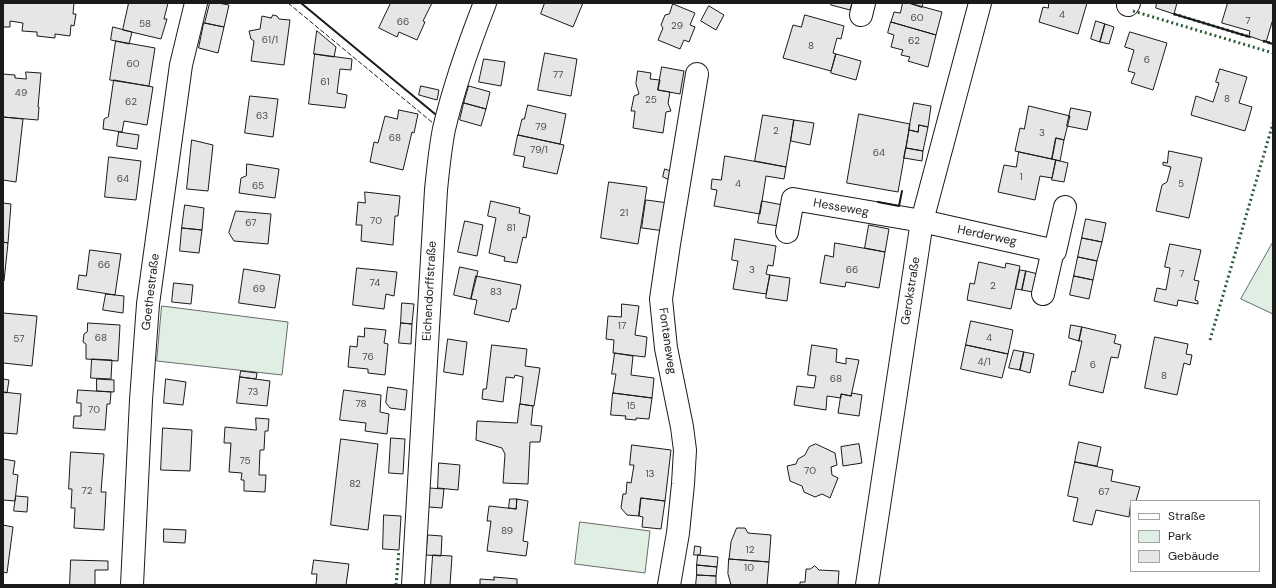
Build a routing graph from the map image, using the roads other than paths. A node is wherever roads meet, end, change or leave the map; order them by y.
1 (196, 3) edge
2 (485, 3) edge
3 (980, 3) edge
4 (697, 74) dead end
5 (1065, 208) dead end
6 (922, 221) junction
7 (788, 232) dead end
8 (1053, 250) junction
9 (1044, 294) dead end
10 (132, 585) edge
11 (413, 585) edge
12 (669, 585) edge
13 (867, 585) edge

1 - 10 street, Goethestraße
2 - 11 street, Eichendorffstraße
3 - 6 street, Gerokstraße
4 - 12 street, Fontaneweg
5 - 8 street
6 - 7 street, Hesseweg
6 - 8 street, Herderweg
6 - 13 street, Gerokstraße
8 - 9 street

